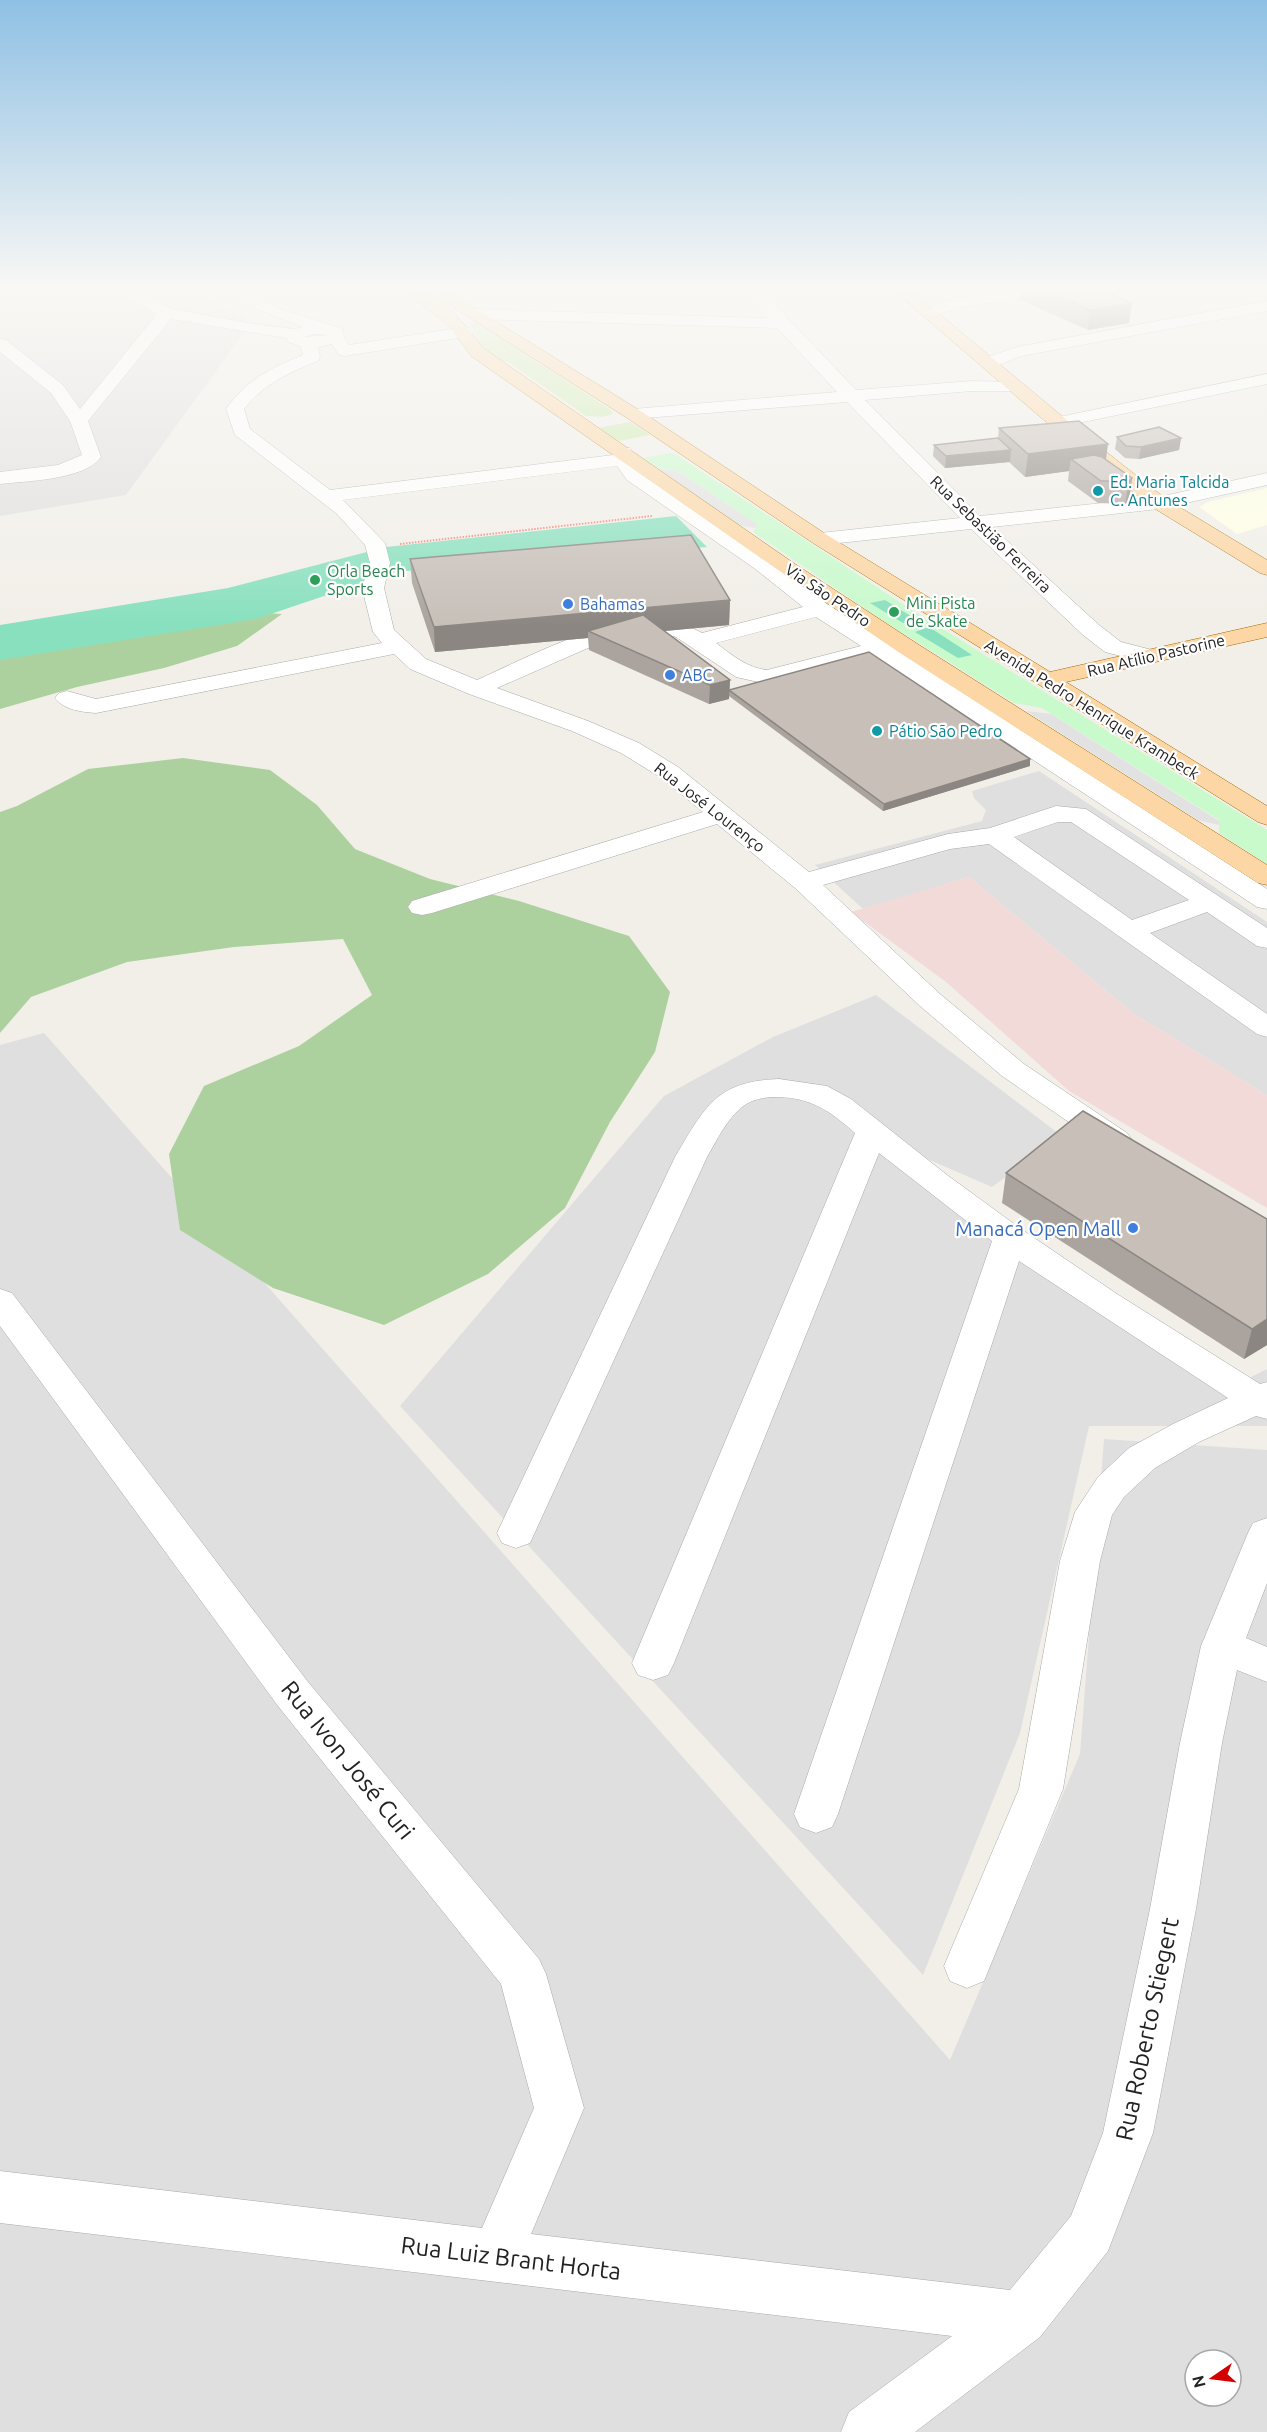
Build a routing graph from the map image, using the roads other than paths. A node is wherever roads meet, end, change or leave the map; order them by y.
1 (65, 400) edge
2 (96, 400) edge
3 (242, 400) edge
4 (551, 400) edge
5 (558, 400) edge
6 (609, 400) edge
7 (797, 400) edge
8 (856, 400) edge
9 (1033, 400) edge
10 (1157, 400) edge
11 (1043, 409) junction
12 (1098, 412) junction
13 (633, 414) junction
14 (79, 421) junction
15 (1059, 422) junction
16 (672, 441) junction
17 (632, 454) junction
18 (0, 478) edge
19 (1267, 479) edge
20 (335, 503) junction
21 (1160, 503) junction
22 (976, 523) junction
23 (820, 539) junction
24 (761, 564) junction
25 (788, 568) junction
26 (1267, 569) edge
27 (819, 609) junction
28 (1267, 630) edge
29 (699, 641) junction
30 (399, 646) junction
31 (879, 648) junction
32 (908, 648) junction
33 (1148, 656) junction
34 (1045, 680) junction
35 (477, 689) junction
36 (67, 698) dead end
37 (723, 814) junction
38 (1267, 817) edge
39 (994, 835) junction
40 (1267, 877) edge
41 (804, 882) junction
42 (1267, 901) edge
43 (1210, 902) junction
44 (422, 907) dead end
45 (1131, 930) junction
46 (1267, 940) edge
47 (1267, 1028) edge
48 (871, 1133) junction
49 (1131, 1149) edge
50 (1010, 1238) junction
51 (0, 1301) edge
52 (1264, 1401) edge
53 (516, 1533) dead end
54 (1267, 1533) edge
55 (1222, 1646) junction
56 (653, 1663) dead end
57 (1267, 1665) edge
58 (816, 1814) dead end
59 (967, 1966) dead end
60 (0, 2197) edge
61 (496, 2256) junction
62 (1021, 2318) junction
63 (869, 2432) edge

1 - 14 street
2 - 14 street
3 - 20 street
4 - 17 main road, Via São Pedro
5 - 13 main road
6 - 13 main road, Avenida Pedro Henrique Krambeck
7 - 13 street
8 - 22 street, Rua Sebastião Ferreira
9 - 11 main road
10 - 12 street
11 - 12 street
11 - 15 main road
12 - 15 street
13 - 16 main road, Avenida Pedro Henrique Krambeck
14 - 18 street
15 - 21 main road
16 - 17 main road
16 - 23 main road, Avenida Pedro Henrique Krambeck
17 - 20 street
17 - 24 street
17 - 25 main road, Via São Pedro
19 - 21 street
20 - 30 street, Rua José Lourenço
21 - 22 street
21 - 26 main road
22 - 23 street
22 - 33 street, Rua Sebastião Ferreira
23 - 34 main road, Avenida Pedro Henrique Krambeck
24 - 25 street
24 - 27 street
25 - 32 main road, Via São Pedro
27 - 29 street
27 - 31 street
28 - 33 main road, Rua Atílio Pastorine
29 - 31 street
29 - 35 street
30 - 35 street, Rua José Lourenço
30 - 36 street
31 - 32 street
31 - 42 street
32 - 40 main road, Via São Pedro
33 - 34 main road, Rua Atílio Pastorine
34 - 38 main road, Avenida Pedro Henrique Krambeck
35 - 37 street, Rua José Lourenço
37 - 41 street, Rua José Lourenço
37 - 44 street
39 - 41 street
39 - 43 street
39 - 45 street
41 - 49 street, Rua José Lourenço
43 - 45 street
43 - 46 street
45 - 47 street
48 - 50 street
48 - 53 street
48 - 56 street
50 - 52 street
50 - 58 street
51 - 61 street, Rua Ivon José Curi
52 - 59 street
54 - 55 street, Rua Roberto Stiegert
55 - 57 street
55 - 62 street, Rua Roberto Stiegert
60 - 61 street, Rua Luiz Brant Horta
61 - 62 street, Rua Luiz Brant Horta
62 - 63 street, Rua Roberto Stiegert

